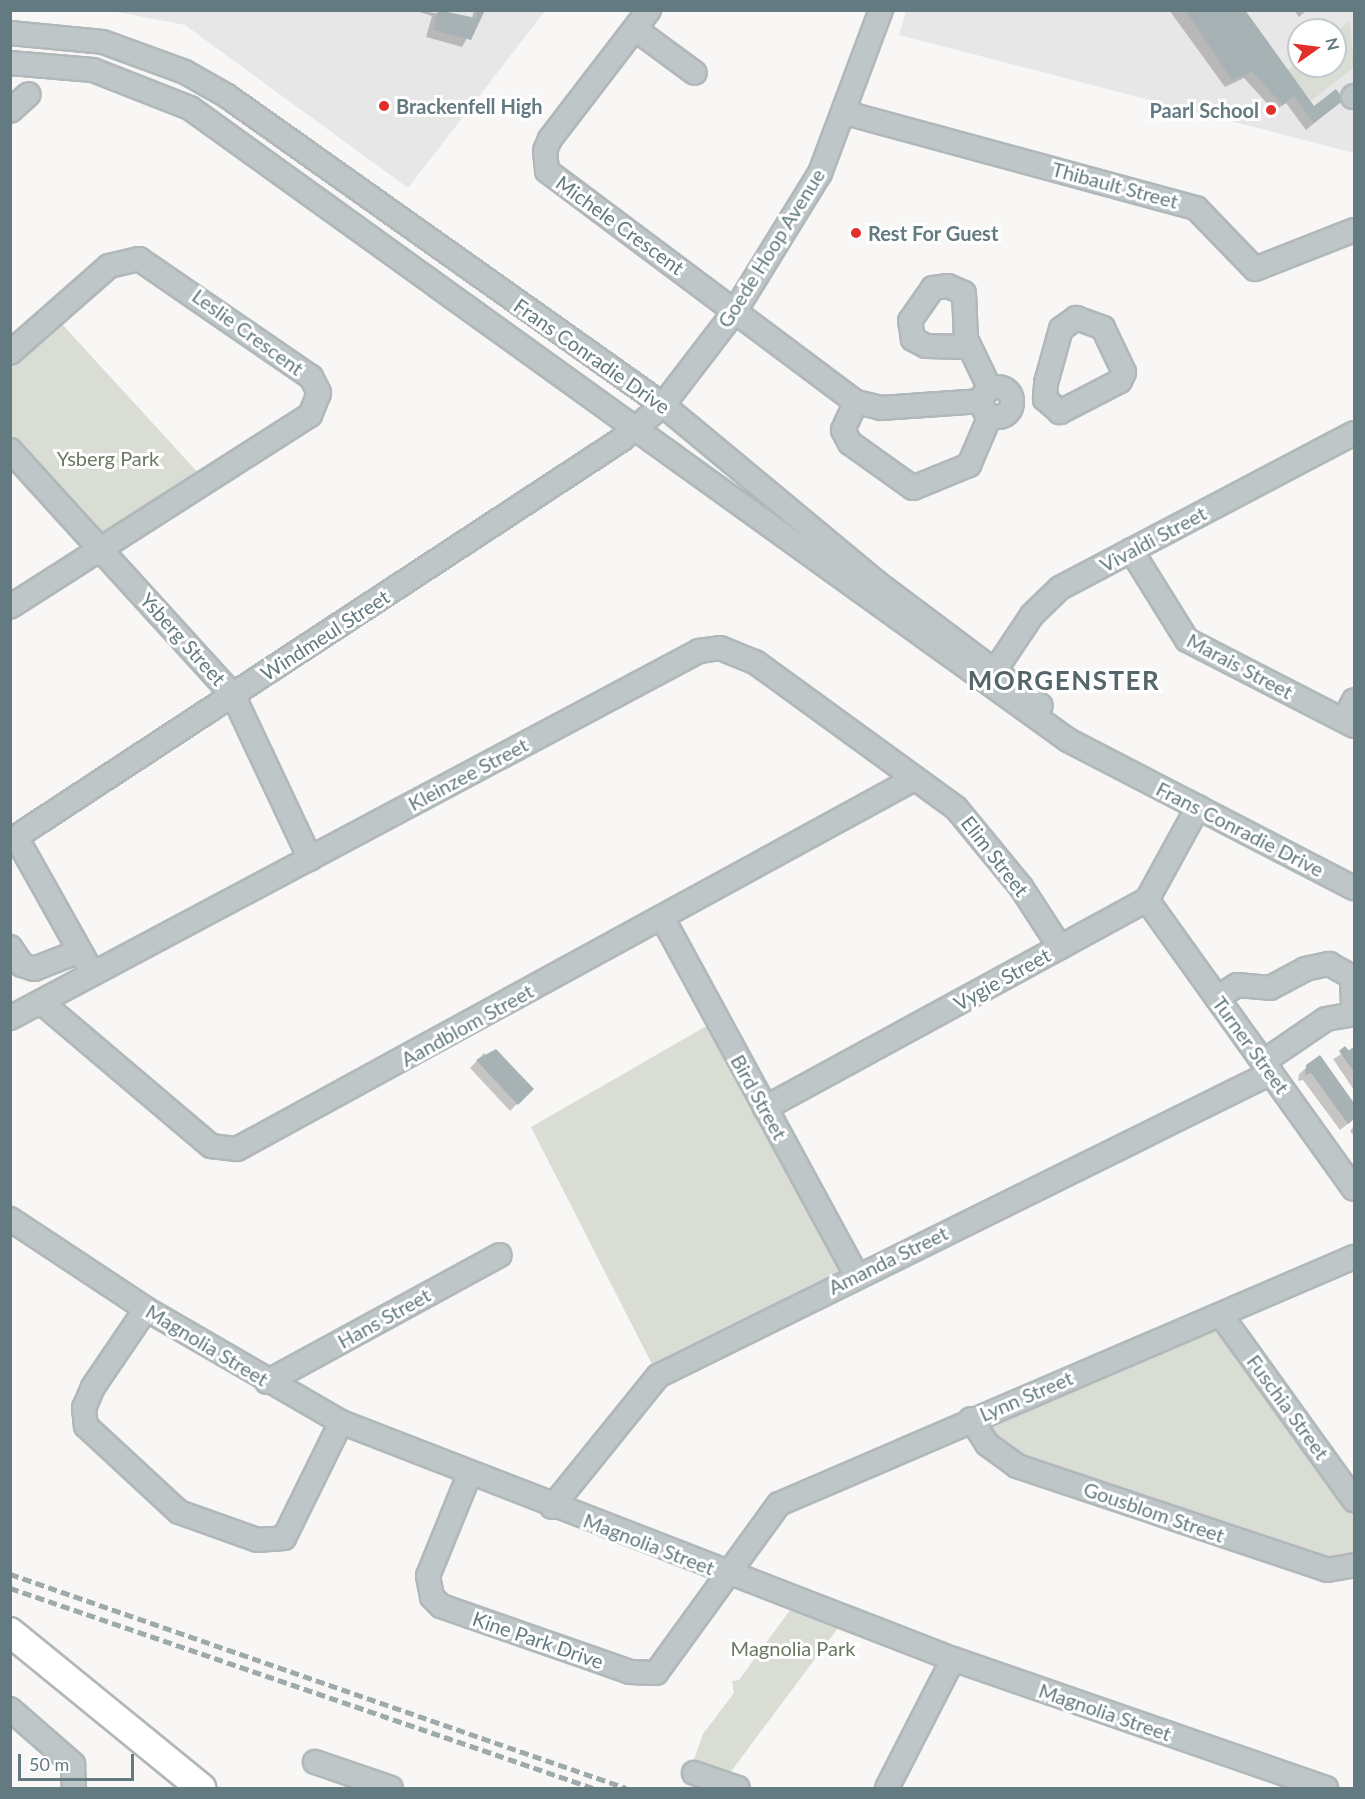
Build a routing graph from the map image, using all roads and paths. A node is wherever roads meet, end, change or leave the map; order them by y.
1 (649, 10) edge
2 (881, 10) edge
3 (635, 29) junction
4 (10, 33) edge
5 (10, 63) edge
6 (695, 73) dead end
7 (29, 94) dead end
8 (10, 111) edge
9 (846, 113) junction
10 (1354, 230) edge
11 (735, 311) junction
12 (968, 347) dead end
13 (10, 353) edge
14 (1044, 394) dead end
15 (856, 402) junction
16 (987, 402) junction
17 (663, 405) junction
18 (638, 428) junction
19 (1354, 433) edge
20 (10, 450) edge
21 (102, 550) junction
22 (1131, 550) junction
23 (10, 607) edge
24 (992, 676) junction
25 (233, 695) junction
26 (1354, 700) edge
27 (1349, 723) edge
28 (914, 779) junction
29 (1198, 807) junction
30 (13, 839) edge
31 (310, 859) junction
32 (1354, 888) edge
33 (1147, 900) junction
34 (663, 919) junction
35 (10, 947) edge
36 (1060, 947) junction
37 (80, 951) junction
38 (93, 974) junction
39 (1217, 998) junction
40 (41, 1002) junction
41 (1354, 1013) edge
42 (10, 1018) edge
43 (1267, 1068) junction
44 (765, 1108) junction
45 (1354, 1189) edge
46 (14, 1229) edge
47 (500, 1255) dead end
48 (1354, 1257) edge
49 (856, 1275) junction
50 (146, 1309) junction
51 (1221, 1315) junction
52 (267, 1382) junction
53 (971, 1419) junction
54 (341, 1422) junction
55 (469, 1475) junction
56 (1354, 1500) edge
57 (552, 1507) junction
58 (1354, 1565) edge
59 (729, 1575) junction
60 (10, 1632) edge
61 (953, 1659) junction
62 (10, 1709) edge
63 (315, 1762) dead end
64 (694, 1773) dead end
65 (74, 1788) edge
66 (201, 1788) edge
67 (391, 1788) edge
68 (738, 1788) edge
69 (887, 1788) edge
70 (1326, 1788) edge

1 - 3 street, Michele Crescent
2 - 9 street, Goede Hoop Avenue
3 - 6 street
3 - 11 street, Michele Crescent
4 - 17 street, Frans Conradie Drive
5 - 18 street, Frans Conradie Drive
7 - 8 street
9 - 10 street, Thibault Street
9 - 11 street, Goede Hoop Avenue
11 - 15 street
11 - 17 street, Goede Hoop Avenue
12 - 16 street
13 - 21 street, Leslie Crescent
14 - 16 street
15 - 16 street
15 - 16 street
17 - 18 street, Goede Hoop Avenue
17 - 24 street, Frans Conradie Drive
18 - 24 street, Frans Conradie Drive
18 - 25 street, Windmeul Street
19 - 22 street, Vivaldi Street
20 - 21 street, Ysberg Street
21 - 23 street, Leslie Crescent
21 - 25 street, Ysberg Street
22 - 24 street, Vivaldi Street
22 - 27 street, Marais Street
24 - 29 street, Frans Conradie Drive
25 - 30 street, Windmeul Street
25 - 31 street, Ysberg Street
26 - 27 street
28 - 31 street, Kleinzee Street
28 - 34 street, Aandblom Street
28 - 36 street, Elim Street
29 - 32 street, Frans Conradie Drive
29 - 33 street
30 - 37 street
31 - 38 street, Kleinzee Street
33 - 36 street, Vygie Street
33 - 39 street, Turner Street
34 - 40 street, Aandblom Street
34 - 44 street, Bird Street
35 - 37 street
36 - 44 street, Vygie Street
37 - 38 street
38 - 40 street, Kleinzee Street
39 - 41 street
39 - 43 street, Turner Street
40 - 42 street, Kleinzee Street
41 - 43 street, Amanda Street
43 - 45 street, Turner Street
43 - 49 street, Amanda Street
44 - 49 street, Bird Street
46 - 50 street, Magnolia Street
47 - 52 street, Hans Street
48 - 51 street, Lynn Street
49 - 57 street, Amanda Street
50 - 52 street, Magnolia Street
50 - 54 street
51 - 53 street, Lynn Street
51 - 56 street, Fuschia Street
52 - 54 street, Magnolia Street
53 - 58 street, Gousblom Street
53 - 59 street, Lynn Street
54 - 55 street, Magnolia Street
55 - 57 street, Magnolia Street
55 - 59 street, Kine Park Drive
57 - 59 street, Magnolia Street
59 - 61 street, Magnolia Street
60 - 66 main road
61 - 69 street
61 - 70 street, Magnolia Street
62 - 65 street
63 - 67 street
64 - 68 street

